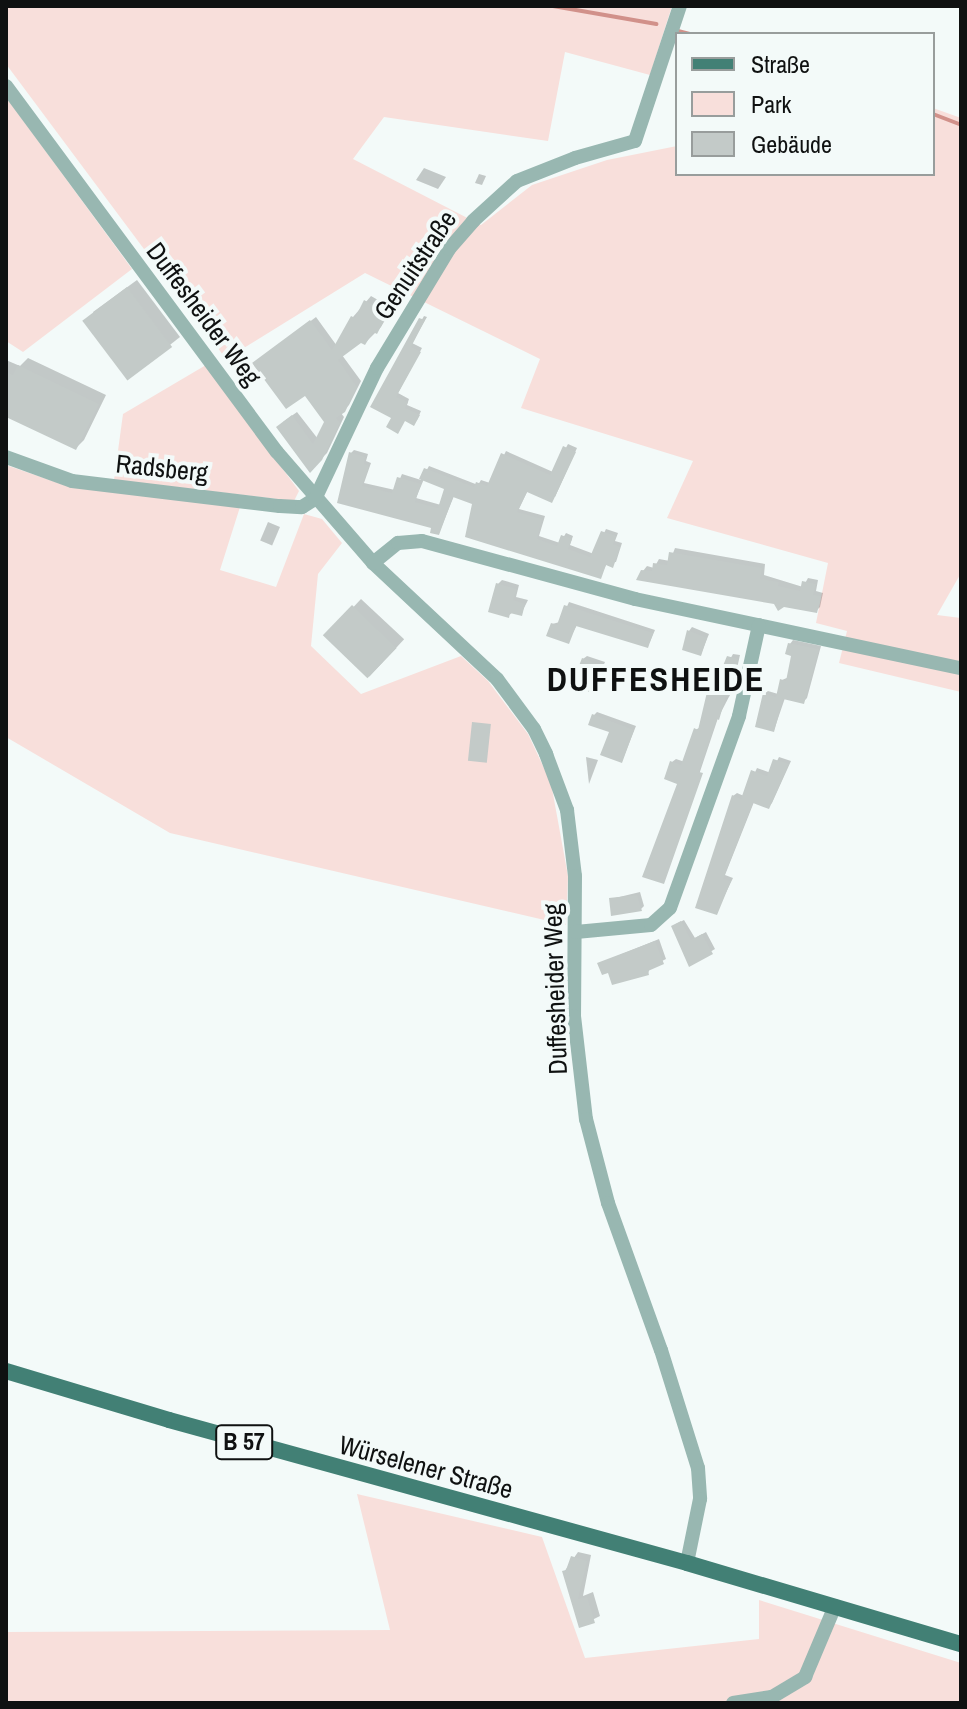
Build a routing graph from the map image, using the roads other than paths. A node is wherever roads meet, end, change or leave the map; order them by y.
1 (680, 6) edge
2 (6, 86) edge
3 (6, 457) edge
4 (315, 499) junction
5 (373, 563) junction
6 (759, 625) junction
7 (961, 668) edge
8 (576, 932) junction
9 (6, 1371) edge
10 (687, 1563) junction
11 (835, 1606) junction
12 (961, 1644) edge
13 (733, 1703) edge

1 - 4 street, Genuitstraße
2 - 4 street, Duffesheider Weg
3 - 4 street, Radsberg
4 - 5 street, Duffesheider Weg
5 - 6 street
5 - 8 street, Duffesheider Weg
6 - 7 street
6 - 8 street
8 - 10 street, Duffesheider Weg
9 - 10 main road, Würselener Straße / B 57
10 - 11 main road, Würselener Straße / B 57
11 - 12 main road, Würselener Straße / B 57
11 - 13 street

